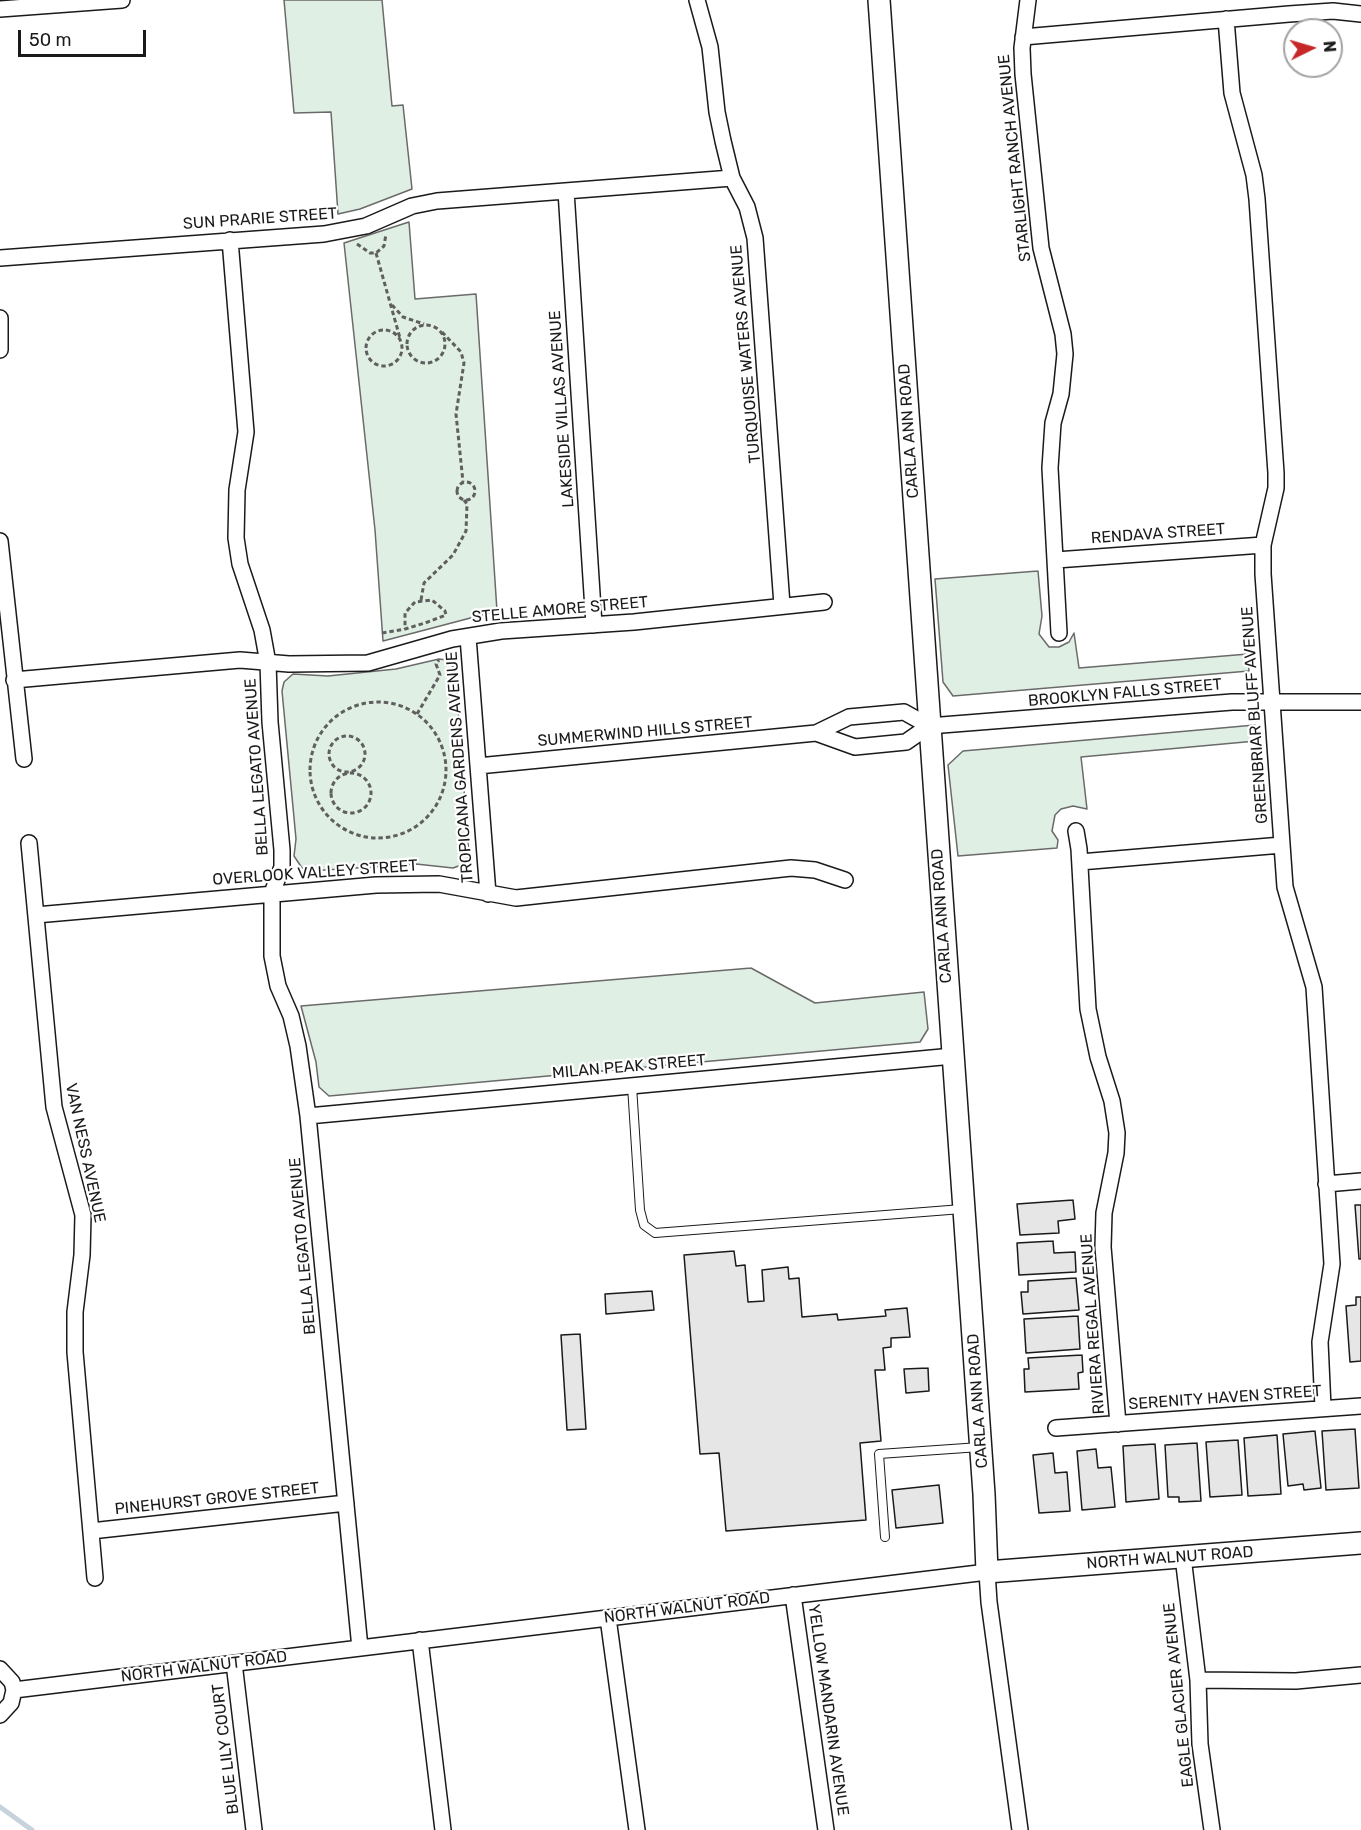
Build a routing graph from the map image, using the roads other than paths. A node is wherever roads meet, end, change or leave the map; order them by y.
1 (122, 0) edge
2 (697, 0) edge
3 (879, 0) edge
4 (1028, 0) edge
5 (0, 9) edge
6 (1361, 14) edge
7 (1226, 19) junction
8 (1023, 37) junction
9 (732, 178) junction
10 (566, 191) junction
11 (230, 240) junction
12 (0, 258) edge
13 (0, 318) edge
14 (0, 350) edge
15 (0, 541) edge
16 (1263, 545) junction
17 (1056, 560) junction
18 (824, 602) dead end
19 (782, 605) junction
20 (594, 625) junction
21 (1059, 633) dead end
22 (468, 637) junction
23 (268, 663) junction
24 (14, 680) junction
25 (1271, 701) junction
26 (1361, 702) edge
27 (928, 726) junction
28 (816, 733) junction
29 (24, 759) dead end
30 (478, 766) junction
31 (1076, 831) dead end
32 (29, 843) dead end
33 (1282, 845) junction
34 (1080, 862) junction
35 (845, 880) dead end
36 (272, 893) junction
37 (488, 894) junction
38 (36, 915) junction
39 (952, 1056) junction
40 (632, 1084) junction
41 (308, 1116) junction
42 (1361, 1182) edge
43 (1326, 1184) junction
44 (963, 1209) junction
45 (1361, 1406) edge
46 (1323, 1408) junction
47 (1118, 1424) junction
48 (1056, 1428) dead end
49 (981, 1447) junction
50 (346, 1503) junction
51 (91, 1531) junction
52 (885, 1537) dead end
53 (1361, 1543) edge
54 (1183, 1557) junction
55 (987, 1572) junction
56 (95, 1578) dead end
57 (793, 1595) junction
58 (608, 1618) junction
59 (420, 1641) junction
60 (360, 1648) junction
61 (234, 1663) junction
62 (0, 1669) edge
63 (1361, 1675) edge
64 (1198, 1680) junction
65 (14, 1690) junction
66 (0, 1715) edge
67 (254, 1830) edge
68 (443, 1830) edge
69 (637, 1830) edge
70 (826, 1830) edge
71 (1020, 1830) edge
72 (1212, 1830) edge

1 - 5 street
2 - 9 street, TURQUOISE WATERS AVENUE
3 - 27 street, CARLA ANN ROAD
4 - 8 street, STARLIGHT RANCH AVENUE
6 - 7 street
7 - 8 street
7 - 16 street, GREENBRIAR BLUFF AVENUE
8 - 17 street, STARLIGHT RANCH AVENUE
9 - 10 street, SUN PRARIE STREET
9 - 19 street, TURQUOISE WATERS AVENUE
10 - 11 street, SUN PRARIE STREET
10 - 20 street, LAKESIDE VILLAS AVENUE
11 - 12 street, SUN PRARIE STREET
11 - 23 street, BELLA LEGATO AVENUE
13 - 14 street
15 - 24 street
16 - 17 street, RENDAVA STREET
16 - 25 street, GREENBRIAR BLUFF AVENUE
17 - 21 street, STARLIGHT RANCH AVENUE
18 - 19 street, STELLE AMORE STREET
19 - 20 street, STELLE AMORE STREET
20 - 22 street, STELLE AMORE STREET
22 - 23 street, STELLE AMORE STREET
22 - 30 street, TROPICANA GARDENS AVENUE
23 - 24 street, STELLE AMORE STREET
23 - 36 street, BELLA LEGATO AVENUE
24 - 29 street
25 - 26 street, BROOKLYN FALLS STREET
25 - 27 street, BROOKLYN FALLS STREET
25 - 33 street, GREENBRIAR BLUFF AVENUE
27 - 28 street, SUMMERWIND HILLS STREET
27 - 28 street, SUMMERWIND HILLS STREET
27 - 39 street, CARLA ANN ROAD
28 - 30 street, SUMMERWIND HILLS STREET
30 - 37 street, TROPICANA GARDENS AVENUE
31 - 34 street, RIVIERA REGAL AVENUE
32 - 38 street, VAN NESS AVENUE
33 - 34 street
33 - 43 street, GREENBRIAR BLUFF AVENUE
34 - 47 street, RIVIERA REGAL AVENUE
35 - 37 street, OVERLOOK VALLEY STREET
36 - 37 street, OVERLOOK VALLEY STREET
36 - 38 street, OVERLOOK VALLEY STREET
36 - 41 street, BELLA LEGATO AVENUE
38 - 51 street, VAN NESS AVENUE
39 - 40 street, MILAN PEAK STREET
39 - 44 street, CARLA ANN ROAD
40 - 41 street, MILAN PEAK STREET
40 - 44 lane
41 - 50 street, BELLA LEGATO AVENUE
42 - 43 street
43 - 46 street, GREENBRIAR BLUFF AVENUE
44 - 49 street, CARLA ANN ROAD
45 - 46 street, SERENITY HAVEN STREET
46 - 47 street, SERENITY HAVEN STREET
47 - 48 street, SERENITY HAVEN STREET
49 - 52 lane
49 - 55 street, CARLA ANN ROAD
50 - 51 street, PINEHURST GROVE STREET
50 - 60 street, BELLA LEGATO AVENUE
51 - 56 street, VAN NESS AVENUE
53 - 54 street, NORTH WALNUT ROAD
54 - 55 street, NORTH WALNUT ROAD
54 - 64 street, EAGLE GLACIER AVENUE
55 - 57 street, NORTH WALNUT ROAD
55 - 71 street, CARLA ANN ROAD
57 - 58 street, NORTH WALNUT ROAD
57 - 70 street, YELLOW MANDARIN AVENUE
58 - 59 street, NORTH WALNUT ROAD
58 - 69 street
59 - 60 street, NORTH WALNUT ROAD
59 - 68 street
60 - 61 street, NORTH WALNUT ROAD
61 - 65 street, NORTH WALNUT ROAD
61 - 67 street, BLUE LILY COURT
62 - 65 street
63 - 64 street
64 - 72 street, EAGLE GLACIER AVENUE
65 - 66 street

